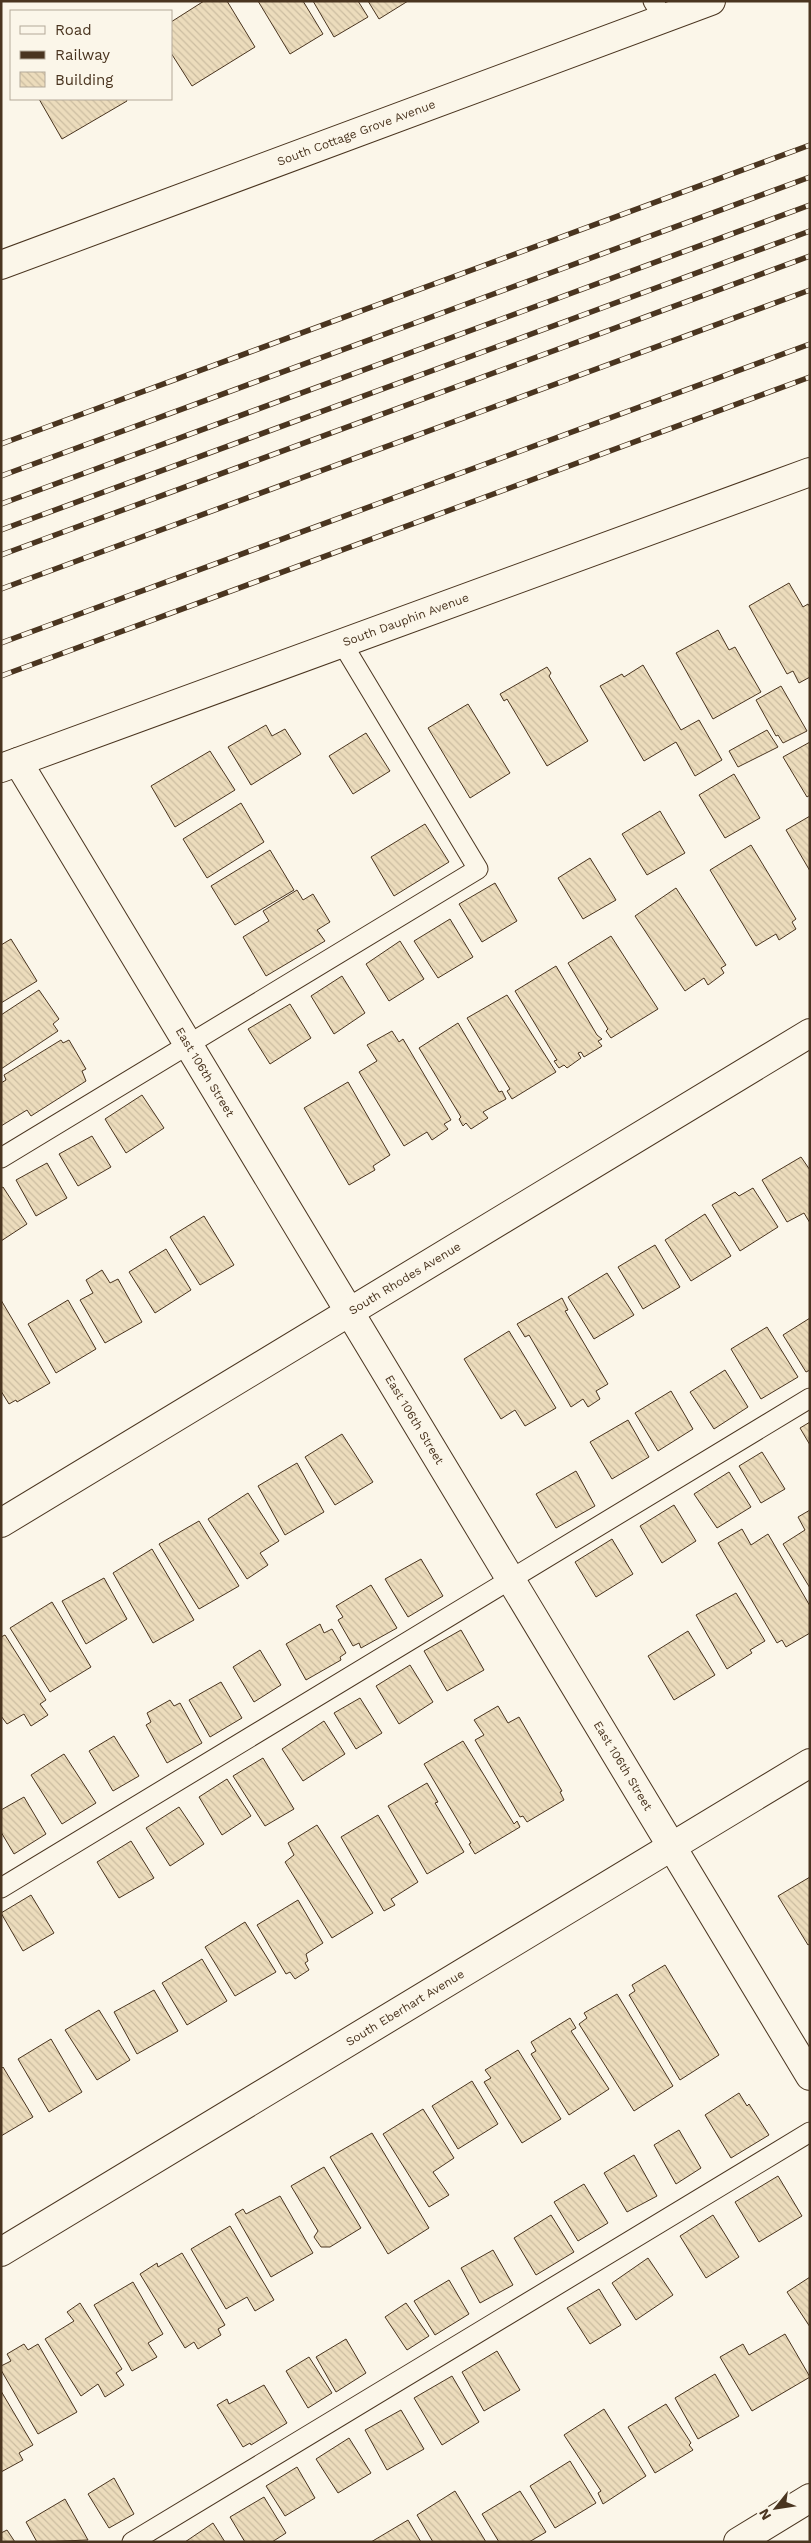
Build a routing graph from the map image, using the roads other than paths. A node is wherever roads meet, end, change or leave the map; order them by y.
1 (711, 1) edge
2 (659, 10) edge
3 (1, 265) edge
4 (810, 472) edge
5 (342, 643) junction
6 (9, 765) edge
7 (810, 1033) edge
8 (188, 1046) junction
9 (1, 1158) edge
10 (350, 1312) junction
11 (810, 1398) edge
12 (1, 1522) edge
13 (510, 1580) junction
14 (810, 1762) edge
15 (671, 1846) junction
16 (1, 1888) edge
17 (810, 2076) edge
18 (810, 2132) edge
19 (1, 2252) edge
20 (810, 2498) edge
21 (132, 2542) edge
22 (738, 2542) edge

1 - 2 street, South Cottage Grove Avenue
2 - 3 street, South Cottage Grove Avenue
4 - 5 street, South Dauphin Avenue
5 - 6 street, South Dauphin Avenue
5 - 8 lane
6 - 8 street, East 106th Street
7 - 10 street, South Rhodes Avenue
8 - 9 lane
8 - 10 street, East 106th Street
10 - 12 street, South Rhodes Avenue
10 - 13 street, East 106th Street
11 - 13 lane
13 - 15 street, East 106th Street
13 - 16 lane
14 - 15 street, South Eberhart Avenue
15 - 17 street, East 106th Street
15 - 19 street, South Eberhart Avenue
18 - 21 lane
20 - 22 street

